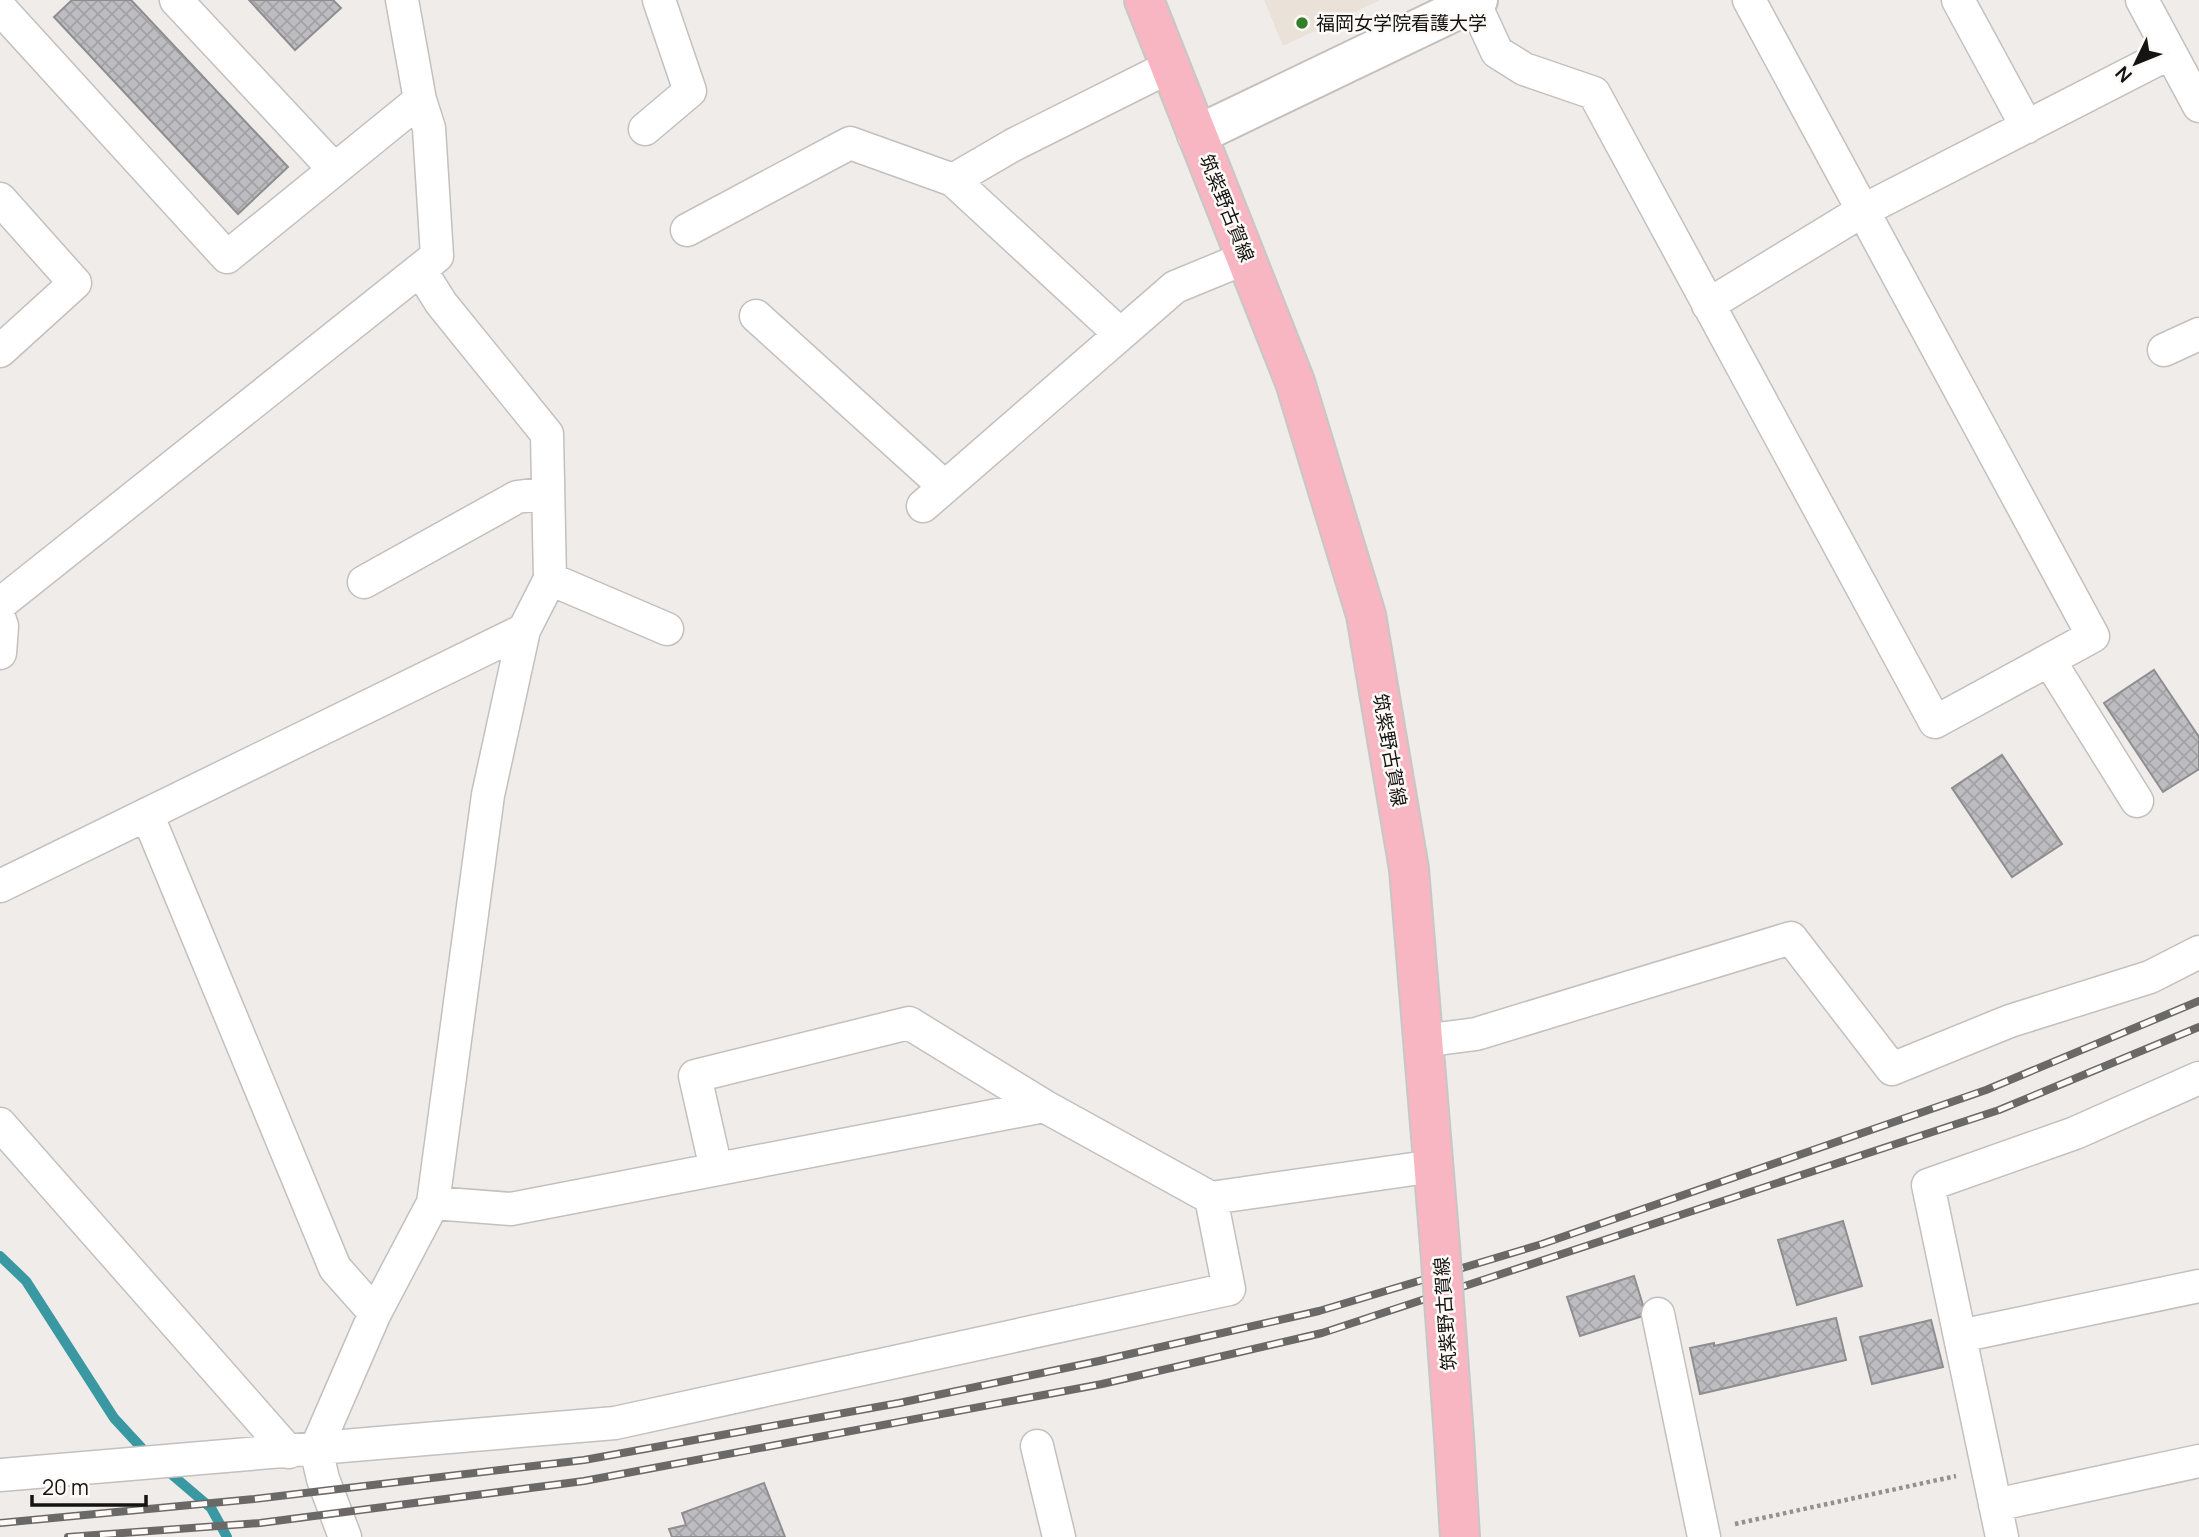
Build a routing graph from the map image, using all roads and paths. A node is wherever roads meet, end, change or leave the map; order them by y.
1 (176, 0) edge
2 (402, 0) edge
3 (659, 0) edge
4 (1144, 0) edge
5 (1749, 0) edge
6 (1958, 0) edge
7 (2142, 0) edge
8 (1476, 1) edge
9 (0, 8) edge
10 (2170, 52) junction
11 (1171, 66) junction
12 (420, 100) junction
13 (2199, 106) edge
14 (2027, 127) junction
15 (645, 129) dead end
16 (1197, 135) junction
17 (334, 169) junction
18 (953, 180) junction
19 (0, 200) edge
20 (1862, 211) junction
21 (687, 230) dead end
22 (1248, 257) junction
23 (421, 271) junction
24 (1708, 305) junction
25 (756, 316) dead end
26 (1120, 334) junction
27 (2199, 334) edge
28 (2164, 350) dead end
29 (0, 351) edge
30 (548, 493) junction
31 (550, 579) junction
32 (364, 582) dead end
33 (0, 604) edge
34 (0, 620) edge
35 (667, 629) dead end
36 (524, 631) junction
37 (0, 653) edge
38 (2049, 660) junction
39 (2137, 801) dead end
40 (148, 814) junction
41 (0, 886) edge
42 (2199, 952) edge
43 (1422, 1041) junction
44 (2199, 1078) edge
45 (1044, 1106) junction
46 (0, 1124) edge
47 (1434, 1166) junction
48 (716, 1169) junction
49 (1211, 1198) junction
50 (433, 1203) junction
51 (2199, 1286) edge
52 (374, 1313) junction
53 (1658, 1314) dead end
54 (1960, 1336) junction
55 (1037, 1446) dead end
56 (302, 1450) junction
57 (2199, 1461) edge
58 (1987, 1469) junction
59 (0, 1475) edge
60 (1995, 1505) junction
61 (1703, 1534) edge
62 (345, 1537) edge
63 (1059, 1537) edge
64 (1460, 1537) edge
65 (2002, 1537) edge

1 - 17 street
2 - 12 street
3 - 15 street
4 - 11 main road, 筑紫野古賀線
5 - 20 street
6 - 14 street
7 - 10 street
8 - 16 street
8 - 24 street
9 - 17 street
10 - 13 street
10 - 14 street
11 - 16 main road, 筑紫野古賀線
11 - 18 street
12 - 17 street
12 - 23 street
14 - 20 street
16 - 22 main road, 筑紫野古賀線
18 - 21 street
18 - 26 street
19 - 29 street
20 - 24 street
20 - 38 street
22 - 26 street
22 - 43 main road, 筑紫野古賀線
23 - 30 street
23 - 33 street
24 - 38 street
25 - 26 street
27 - 28 street
30 - 31 street
30 - 32 street
31 - 35 street
31 - 36 street
34 - 37 street
36 - 40 street
36 - 50 street
38 - 39 street
40 - 41 street
40 - 52 street
42 - 43 street
43 - 47 main road, 筑紫野古賀線
44 - 54 street
45 - 48 street
45 - 48 street
45 - 49 street
46 - 56 street
47 - 49 street
47 - 64 main road, 筑紫野古賀線, bridge
48 - 50 street
49 - 56 street
50 - 52 street
51 - 54 street
52 - 56 street
53 - 61 street
54 - 58 street
55 - 63 street
56 - 59 street
56 - 62 street
57 - 60 street
58 - 60 street
58 - 61 path
60 - 65 street

